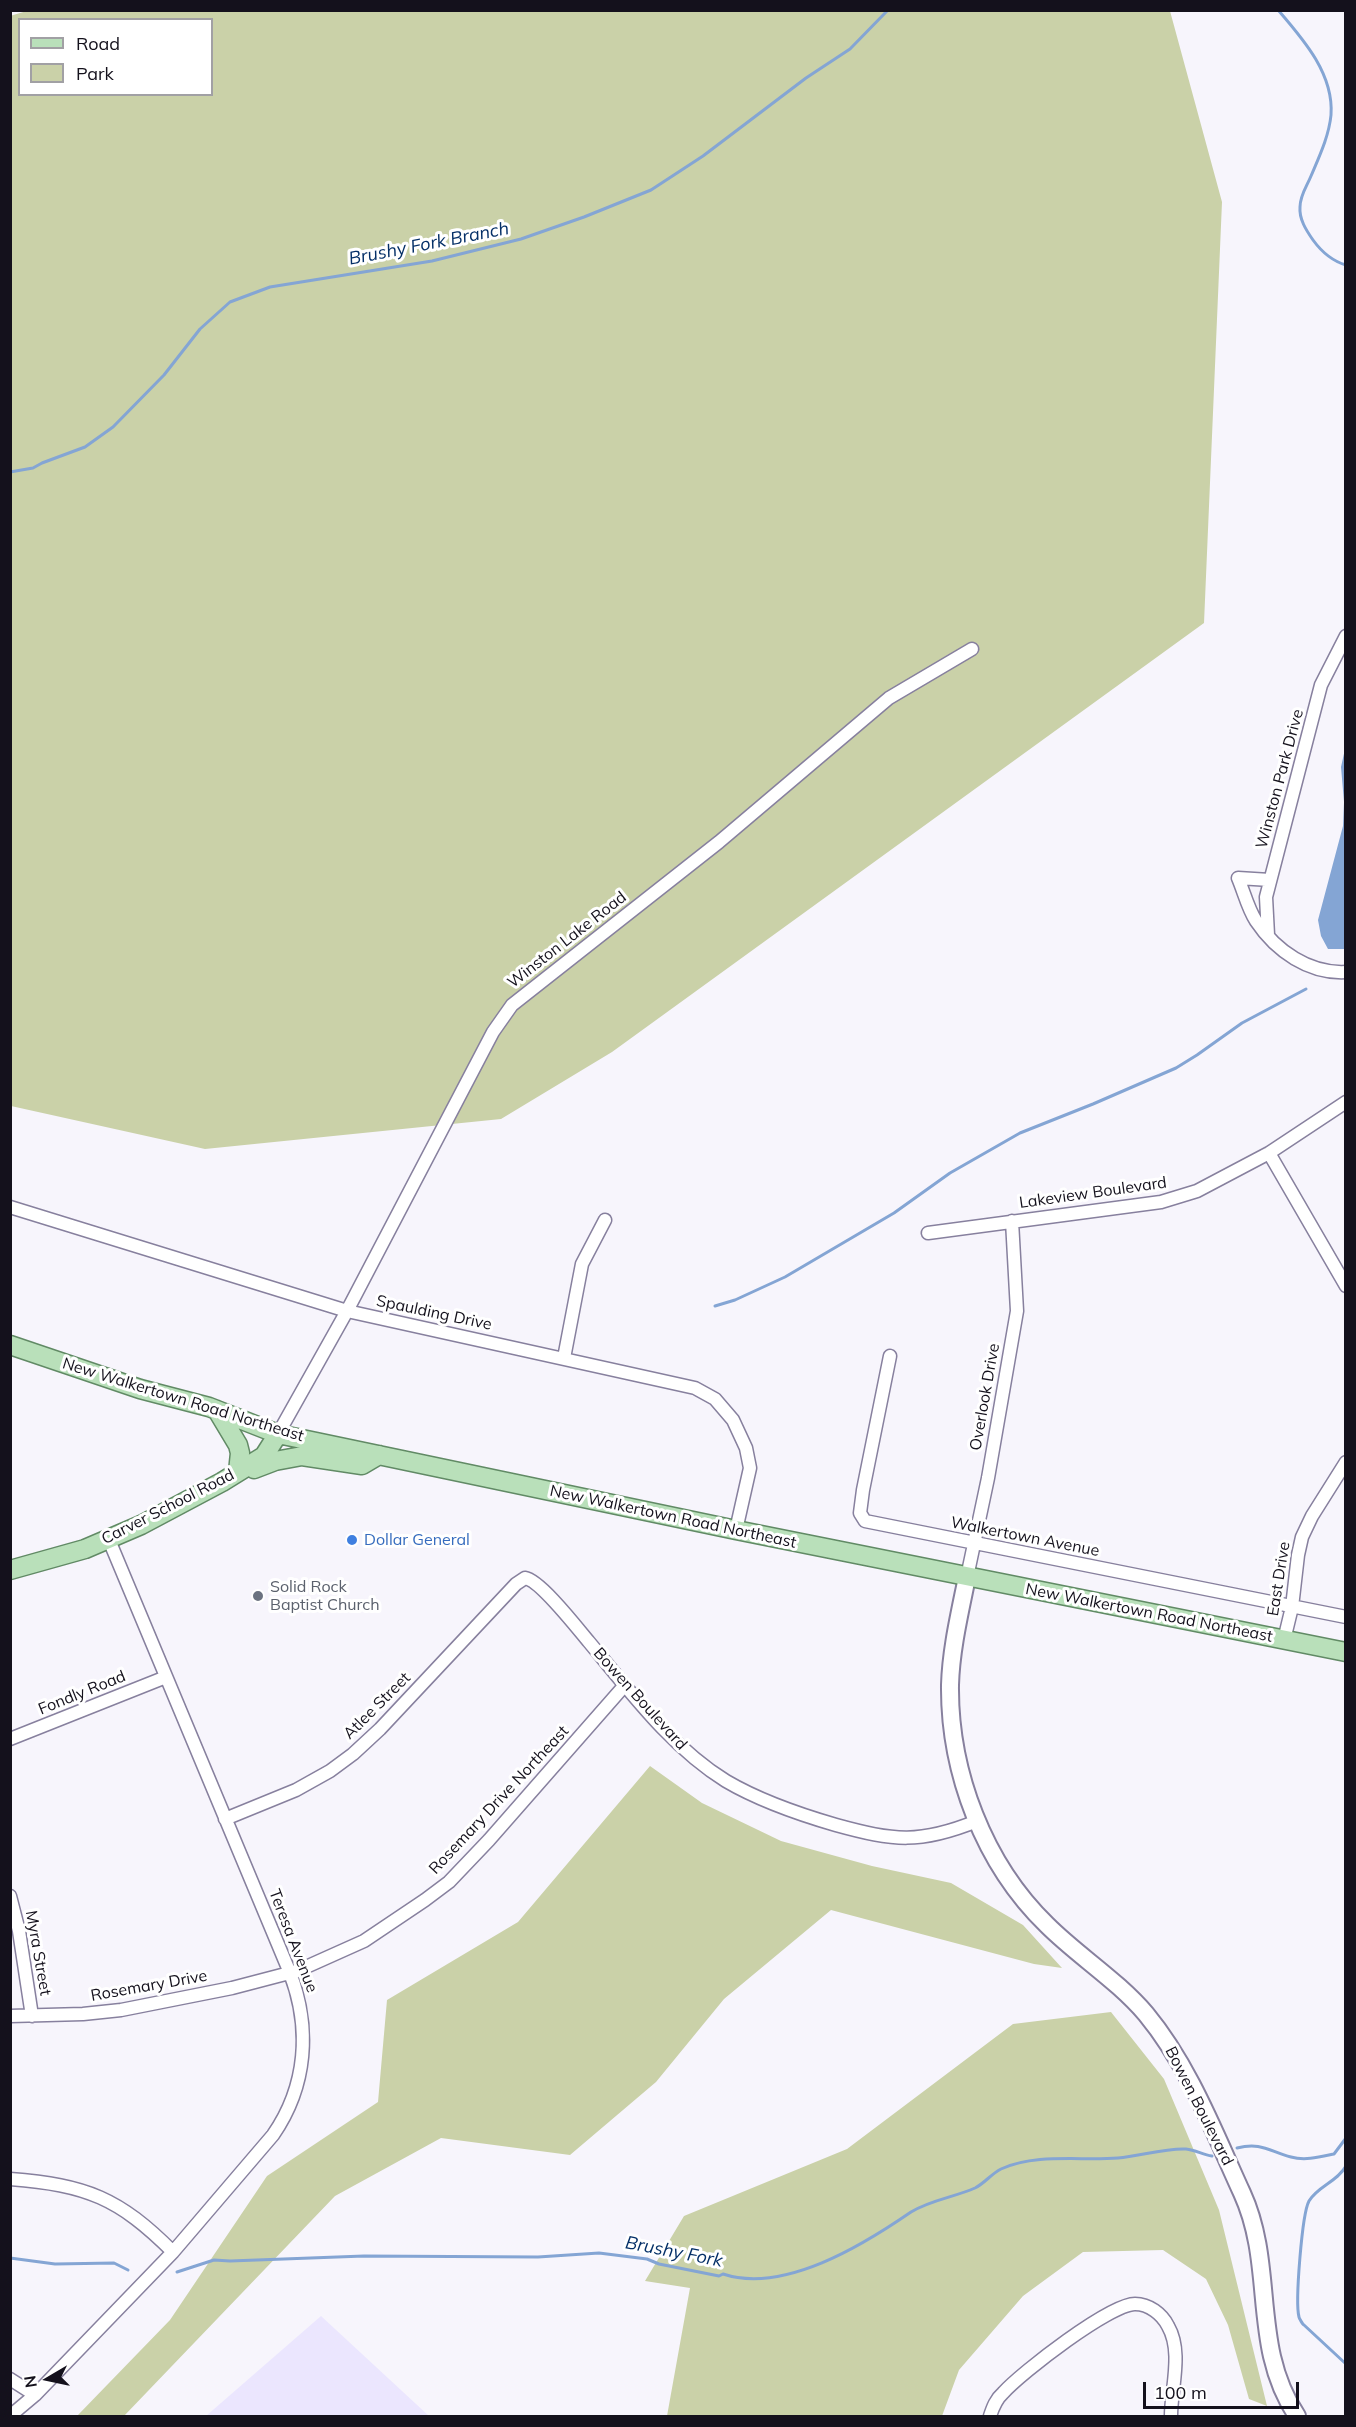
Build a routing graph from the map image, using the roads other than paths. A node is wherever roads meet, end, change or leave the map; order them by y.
1 (1346, 636) edge
2 (972, 649) dead end
3 (1270, 880) junction
4 (1268, 935) junction
5 (1346, 972) edge
6 (1346, 1102) edge
7 (1269, 1153) junction
8 (10, 1207) edge
9 (605, 1220) dead end
10 (1012, 1221) junction
11 (928, 1233) dead end
12 (1346, 1286) edge
13 (347, 1311) junction
14 (10, 1345) edge
15 (890, 1356) dead end
16 (564, 1358) junction
17 (217, 1410) junction
18 (278, 1434) junction
19 (380, 1455) junction
20 (1346, 1462) edge
21 (238, 1472) junction
22 (736, 1530) junction
23 (109, 1540) junction
24 (973, 1543) junction
25 (10, 1570) edge
26 (967, 1577) junction
27 (525, 1578) joint
28 (1292, 1607) junction
29 (1346, 1617) edge
30 (1284, 1640) junction
31 (1346, 1652) edge
32 (166, 1677) junction
33 (625, 1684) junction
34 (10, 1739) edge
35 (225, 1820) junction
36 (977, 1821) junction
37 (10, 1896) edge
38 (290, 1973) junction
39 (10, 2016) edge
40 (32, 2016) junction
41 (10, 2179) edge
42 (173, 2252) junction
43 (10, 2379) edge
44 (35, 2395) junction
45 (10, 2416) edge
46 (990, 2416) edge
47 (1171, 2416) edge
48 (1297, 2416) edge

1 - 3 street, Winston Park Drive
2 - 13 street, Winston Lake Road
3 - 4 street, Winston Park Drive
3 - 4 street
4 - 5 street
6 - 7 street, Lakeview Boulevard
7 - 10 street, Lakeview Boulevard
7 - 12 street
8 - 13 street, Spaulding Drive
9 - 16 street
10 - 11 street, Lakeview Boulevard
10 - 24 street, Overlook Drive
13 - 16 street, Spaulding Drive
13 - 18 street, Winston Lake Road
14 - 17 main road, New Walkertown Road Northeast
15 - 24 street, Walkertown Avenue
16 - 22 street, Spaulding Drive
17 - 18 main road, New Walkertown Road Northeast
17 - 21 main road
18 - 19 main road, New Walkertown Road Northeast
18 - 21 main road, Carver School Road
19 - 21 main road
19 - 22 main road, New Walkertown Road Northeast
20 - 28 street, East Drive
21 - 23 main road, Carver School Road
22 - 26 main road, New Walkertown Road Northeast
23 - 25 main road, Carver School Road
23 - 32 street, Teresa Avenue
24 - 26 street, Overlook Drive
24 - 28 street, Walkertown Avenue
26 - 30 main road, New Walkertown Road Northeast
26 - 36 street, Bowen Boulevard
27 - 33 street, Bowen Boulevard
27 - 35 street, Atlee Street
28 - 29 street, Walkertown Avenue
28 - 30 street, East Drive
30 - 31 main road, New Walkertown Road Northeast
32 - 34 street, Fondly Road
32 - 35 street, Teresa Avenue
33 - 36 street, Bowen Boulevard
33 - 38 street, Rosemary Drive Northeast
35 - 38 street, Teresa Avenue
36 - 48 street, Bowen Boulevard
37 - 40 street, Myra Street
38 - 40 street, Rosemary Drive
38 - 42 street, Teresa Avenue
39 - 40 street, Rosemary Drive
41 - 42 street
42 - 44 street, Teresa Avenue
43 - 44 street
44 - 45 street, Teresa Avenue
46 - 47 street

